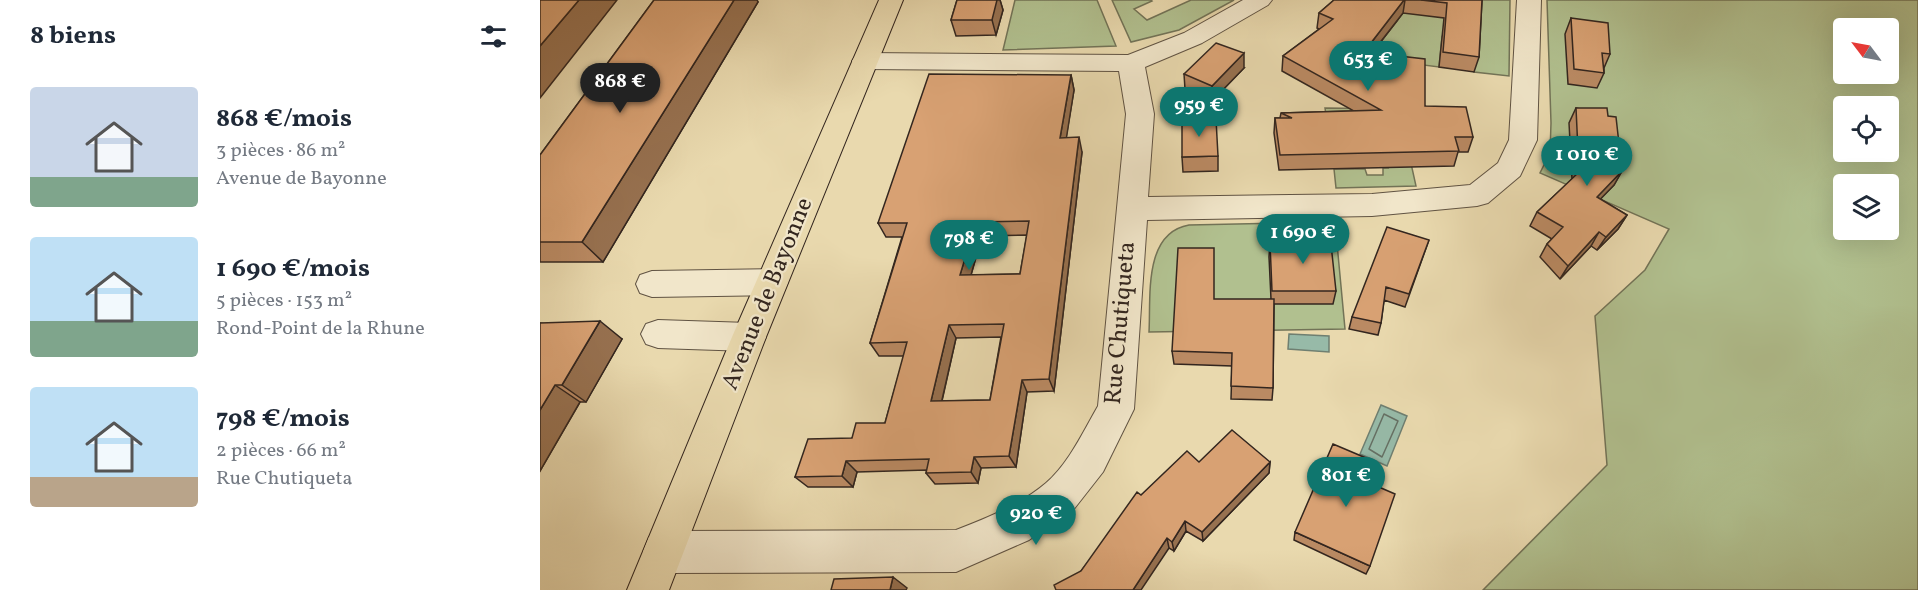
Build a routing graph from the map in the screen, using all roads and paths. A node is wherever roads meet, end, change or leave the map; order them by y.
1 (891, 0) edge
2 (1260, 0) edge
3 (1529, 0) edge
4 (866, 61) junction
5 (1131, 63) junction
6 (1131, 209) junction
7 (772, 282) junction
8 (652, 284) dead end
9 (658, 334) dead end
10 (749, 338) junction
11 (664, 552) junction
12 (648, 590) edge

1 - 4 main road, Avenue de Bayonne
2 - 5 street
3 - 6 street
4 - 5 street
4 - 7 main road, Avenue de Bayonne
5 - 6 street, Rue Chutiqueta
6 - 11 street, Rue Chutiqueta
7 - 8 street
7 - 10 main road, Avenue de Bayonne
9 - 10 street
10 - 11 main road, Avenue de Bayonne
11 - 12 main road, Avenue de Bayonne

